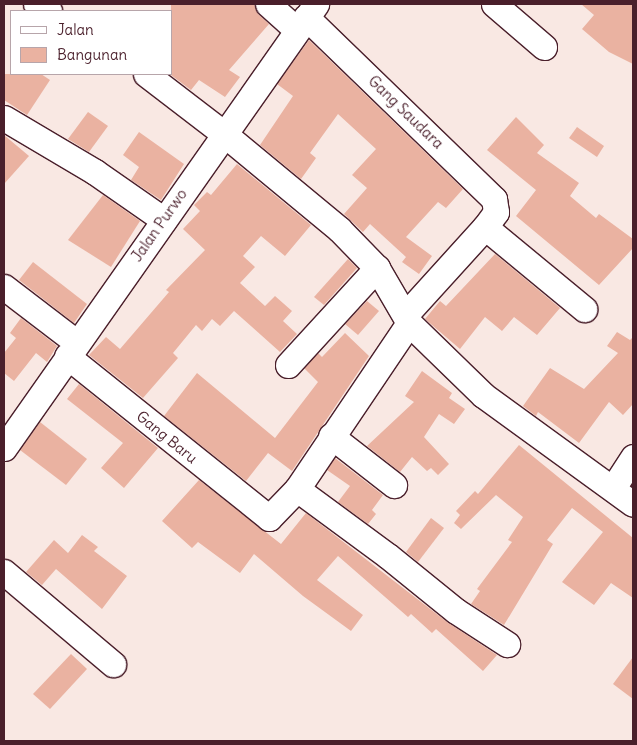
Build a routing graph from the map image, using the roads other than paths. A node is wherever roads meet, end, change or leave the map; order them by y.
1 (36, 4) edge
2 (268, 4) edge
3 (494, 4) edge
4 (47, 10) edge
5 (306, 17) edge
6 (544, 47) dead end
7 (147, 75) edge
8 (4, 118) edge
9 (223, 133) junction
10 (164, 220) junction
11 (490, 220) junction
12 (377, 268) junction
13 (4, 287) edge
14 (584, 309) dead end
15 (407, 319) junction
16 (72, 349) junction
17 (288, 365) dead end
18 (331, 436) junction
19 (4, 448) edge
20 (633, 456) edge
21 (394, 486) dead end
22 (613, 488) junction
23 (297, 489) junction
24 (633, 504) edge
25 (4, 572) edge
26 (507, 644) dead end
27 (113, 664) dead end

1 - 4 street
2 - 5 street, Gang Saudara
3 - 6 street
5 - 9 street, Jalan Purwo
5 - 11 street, Gang Saudara
7 - 9 street
8 - 10 street
9 - 10 street, Jalan Purwo
9 - 12 street
10 - 16 street, Jalan Purwo
11 - 14 street
11 - 15 street
12 - 15 street
12 - 17 street
13 - 16 street, Gang Baru
15 - 18 street
15 - 22 street
16 - 19 street, Jalan Purwo
16 - 23 street, Gang Baru
18 - 21 street
18 - 23 street
20 - 22 street
22 - 24 street
23 - 26 street
25 - 27 street

